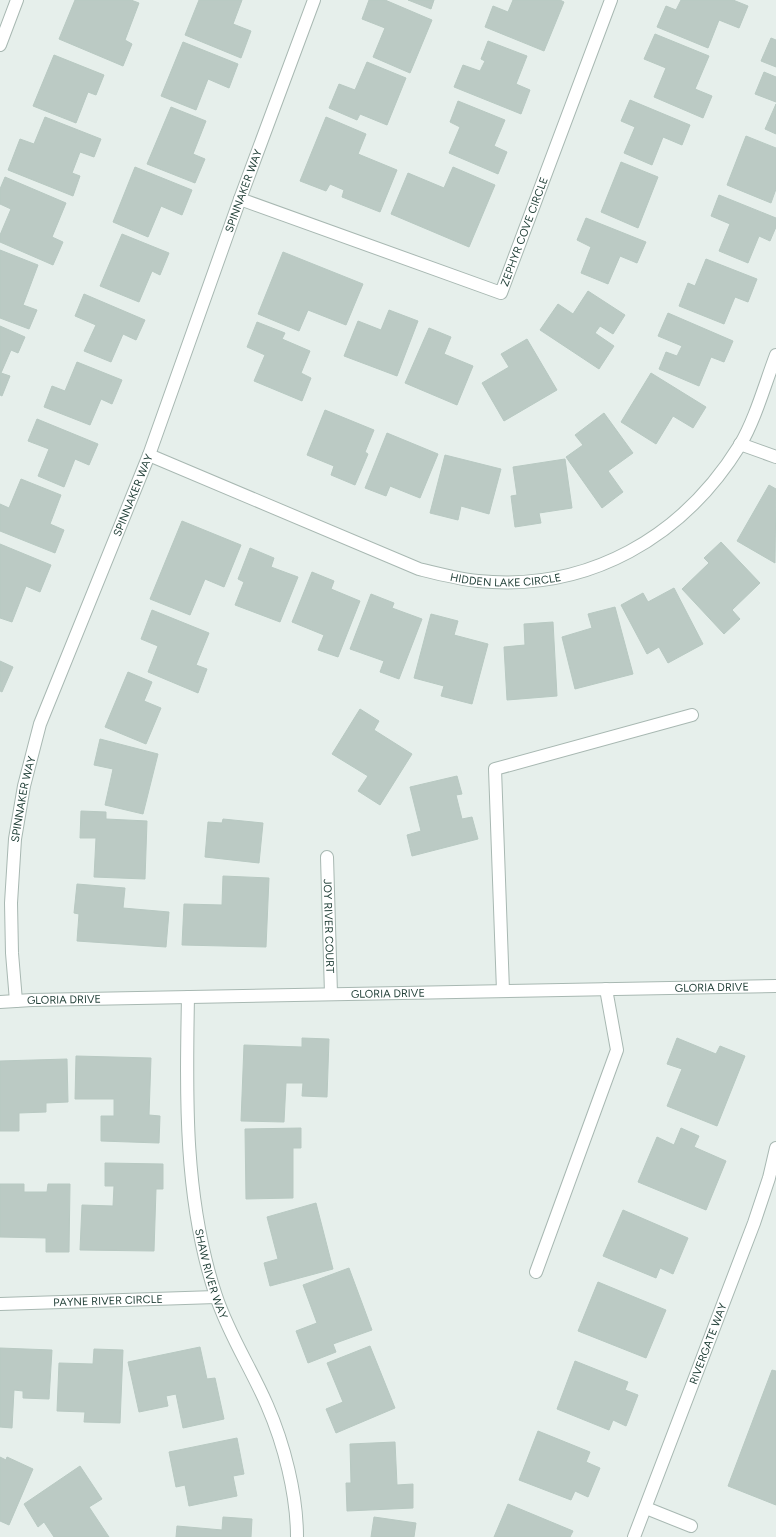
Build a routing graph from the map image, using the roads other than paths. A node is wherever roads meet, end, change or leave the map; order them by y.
1 (17, 0) edge
2 (314, 0) edge
3 (611, 0) edge
4 (0, 45) edge
5 (240, 199) junction
6 (776, 356) edge
7 (740, 444) junction
8 (149, 455) junction
9 (776, 457) edge
10 (692, 715) dead end
11 (327, 857) dead end
12 (776, 986) edge
13 (606, 989) junction
14 (503, 991) junction
15 (331, 994) junction
16 (188, 997) junction
17 (16, 1001) junction
18 (0, 1002) edge
19 (776, 1148) edge
20 (536, 1272) dead end
21 (216, 1297) junction
22 (0, 1304) edge
23 (646, 1508) junction
24 (691, 1526) dead end
25 (296, 1537) edge
26 (634, 1537) edge

1 - 4 street
2 - 5 street, SPINNAKER WAY
3 - 5 street, ZEPHYR COVE CIRCLE
5 - 8 street, SPINNAKER WAY
6 - 7 street, HIDDEN LAKE CIRCLE
7 - 8 street, HIDDEN LAKE CIRCLE
7 - 9 street
8 - 17 street, SPINNAKER WAY
10 - 14 street
11 - 15 street, JOY RIVER COURT
12 - 13 street, GLORIA DRIVE
13 - 14 street, GLORIA DRIVE
13 - 20 street
14 - 15 street, GLORIA DRIVE
15 - 16 street, GLORIA DRIVE
16 - 17 street, GLORIA DRIVE
16 - 21 street, SHAW RIVER WAY
17 - 18 street, GLORIA DRIVE
19 - 23 street, RIVERGATE WAY
21 - 22 street, PAYNE RIVER CIRCLE
21 - 25 street, SHAW RIVER WAY
23 - 24 street
23 - 26 street, RIVERGATE WAY

